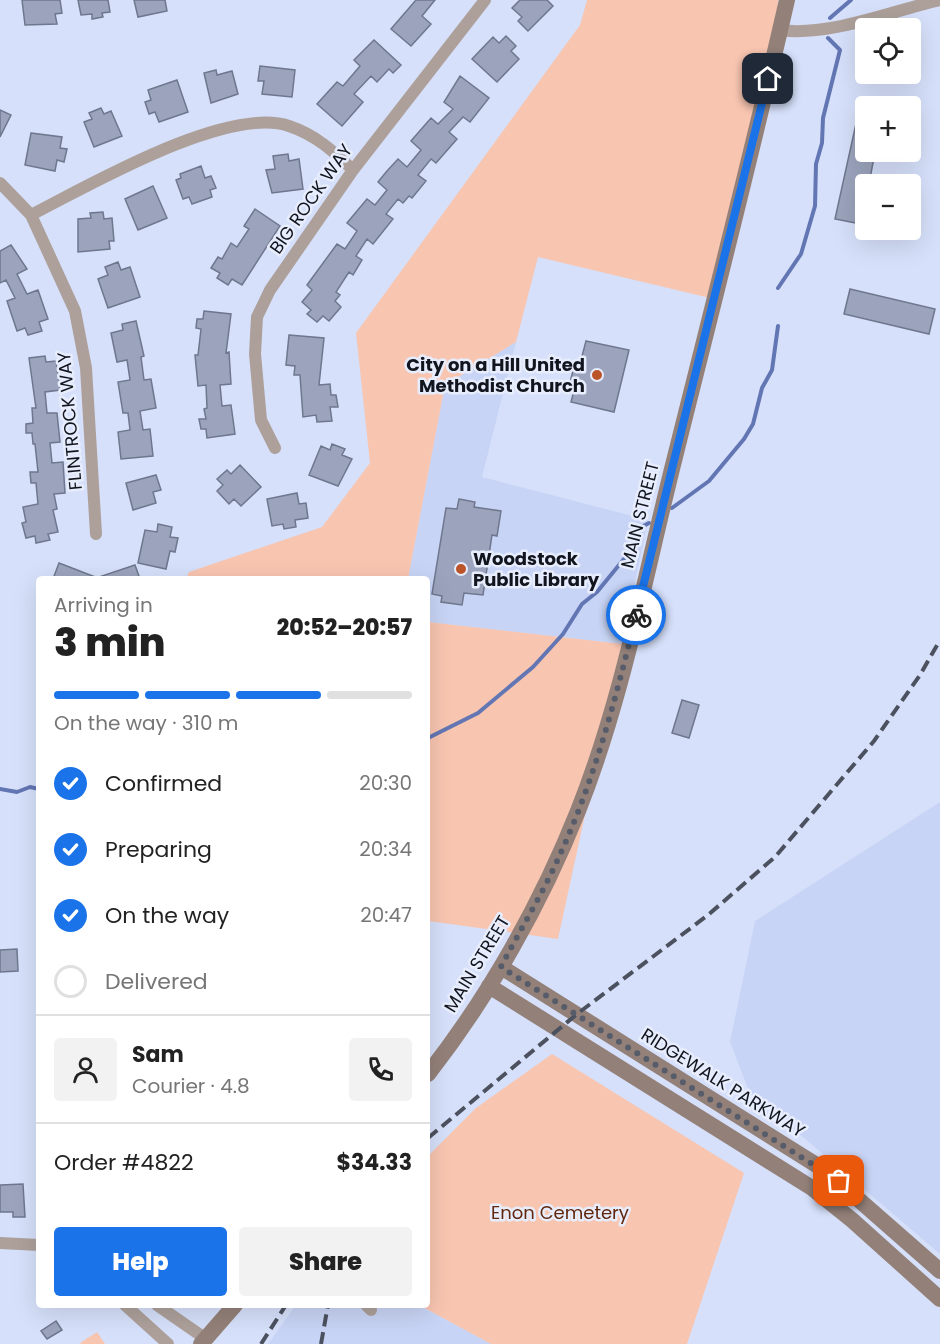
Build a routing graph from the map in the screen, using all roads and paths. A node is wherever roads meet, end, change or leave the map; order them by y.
1 (484, 0) edge
2 (787, 0) edge
3 (940, 0) edge
4 (780, 30) junction
5 (353, 170) junction
6 (0, 183) edge
7 (31, 215) junction
8 (275, 448) dead end
9 (96, 534) dead end
10 (501, 967) junction
11 (489, 986) junction
12 (430, 1071) edge
13 (0, 1244) edge
14 (36, 1245) edge
15 (940, 1271) edge
16 (940, 1299) edge
17 (128, 1308) edge
18 (161, 1308) edge
19 (233, 1308) edge
20 (203, 1341) edge
21 (168, 1344) edge

1 - 5 street, BIG ROCK WAY
2 - 4 main road, MAIN STREET
3 - 4 street
4 - 10 main road, MAIN STREET
5 - 7 street
5 - 8 street, BIG ROCK WAY
6 - 7 street, FLINTROCK WAY
7 - 9 street, FLINTROCK WAY
10 - 11 main road, MAIN STREET
10 - 15 main road, RIDGEWALK PARKWAY
11 - 12 main road, MAIN STREET
11 - 16 main road
13 - 14 street
17 - 21 street
18 - 20 street
19 - 20 main road

